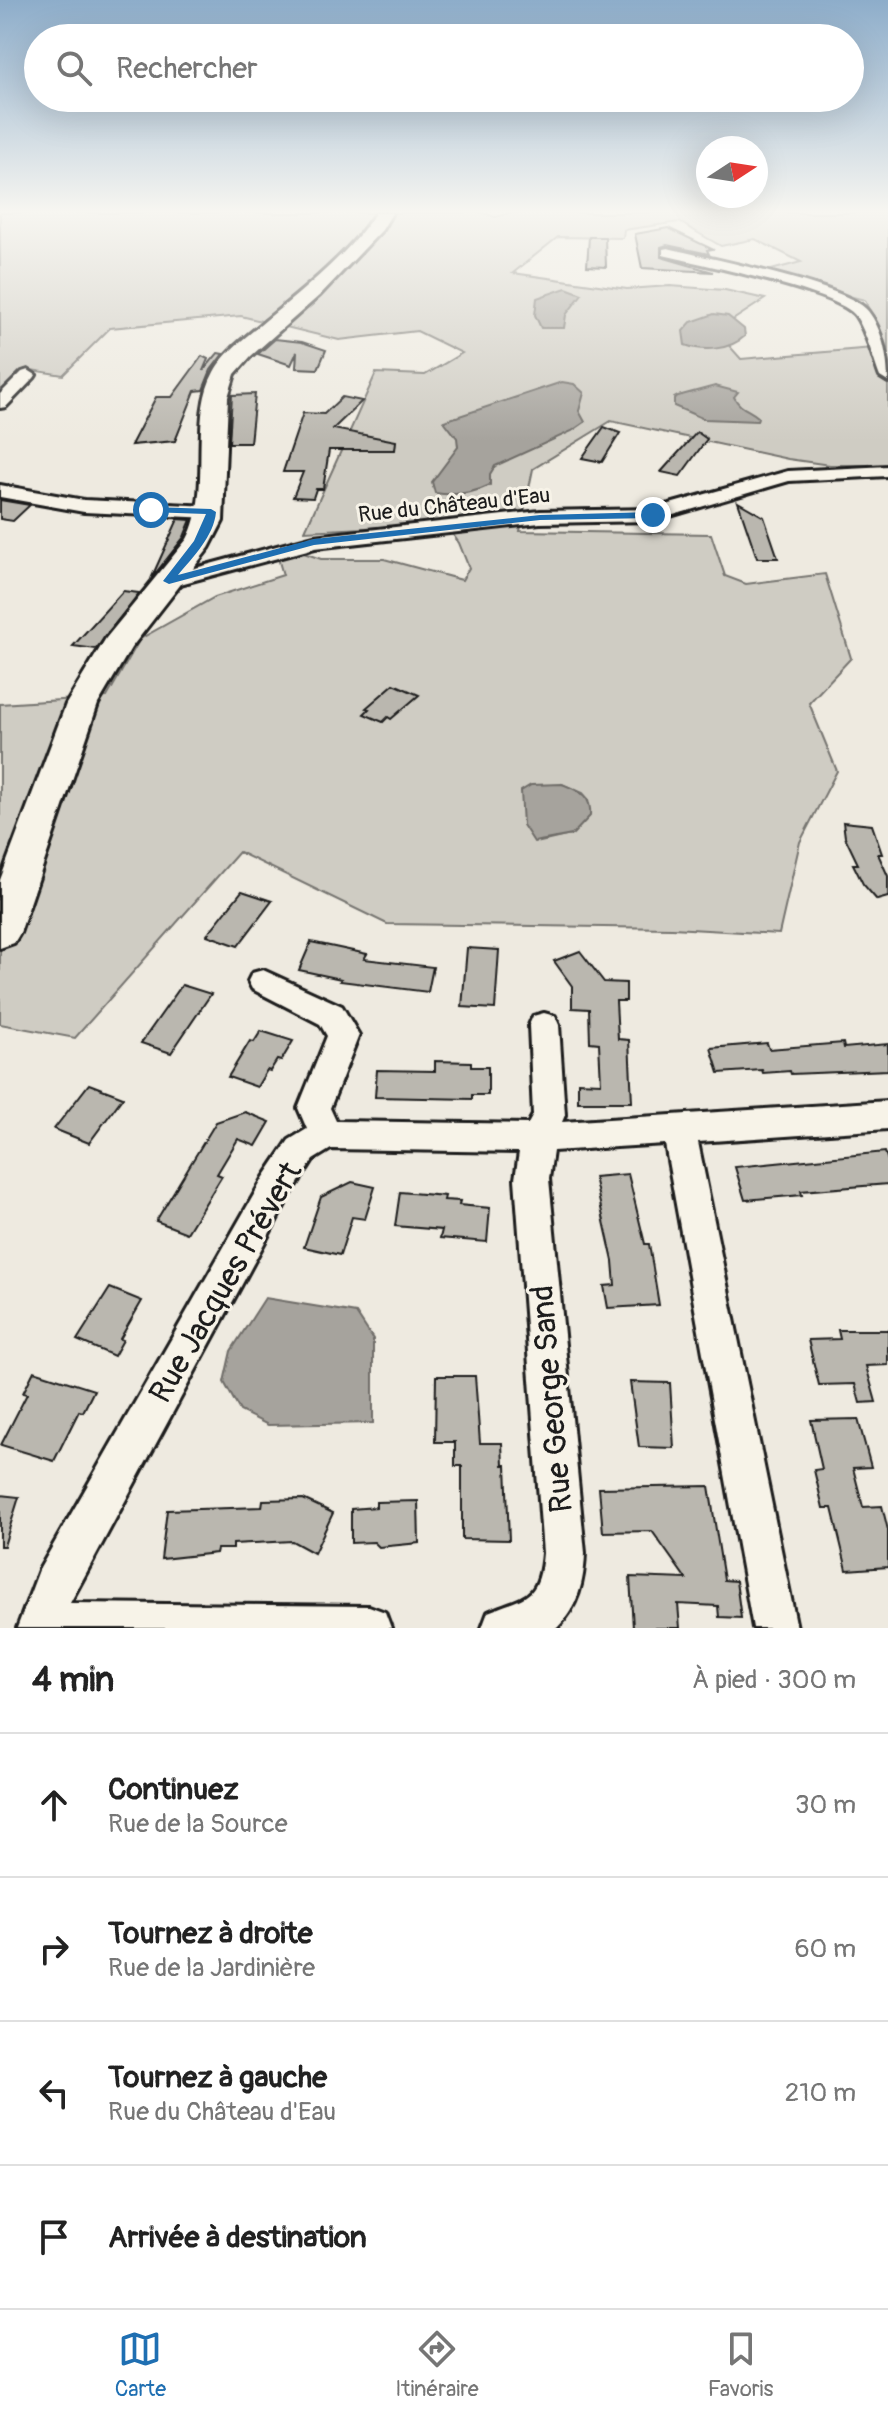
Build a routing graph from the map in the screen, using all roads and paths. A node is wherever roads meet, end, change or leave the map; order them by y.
1 (315, 289) edge
2 (810, 289) edge
3 (28, 375) dead end
4 (888, 377) edge
5 (0, 403) edge
6 (888, 471) edge
7 (0, 491) edge
8 (211, 512) junction
9 (169, 581) junction
10 (0, 933) edge
11 (263, 981) dead end
12 (544, 1025) dead end
13 (888, 1115) edge
14 (679, 1130) junction
15 (326, 1135) junction
16 (538, 1138) junction
17 (39, 1627) edge
18 (369, 1628) edge
19 (504, 1628) edge
20 (775, 1628) edge

1 - 8 street
2 - 4 street
3 - 5 street
6 - 9 street, Rue du Château d'Eau
7 - 8 street
8 - 9 street
9 - 10 street
11 - 15 street
12 - 16 street, Rue George Sand
13 - 14 street
14 - 16 street
14 - 20 street
15 - 16 street
15 - 17 street, Rue Jacques Prévert
16 - 19 street, Rue George Sand
17 - 18 street

